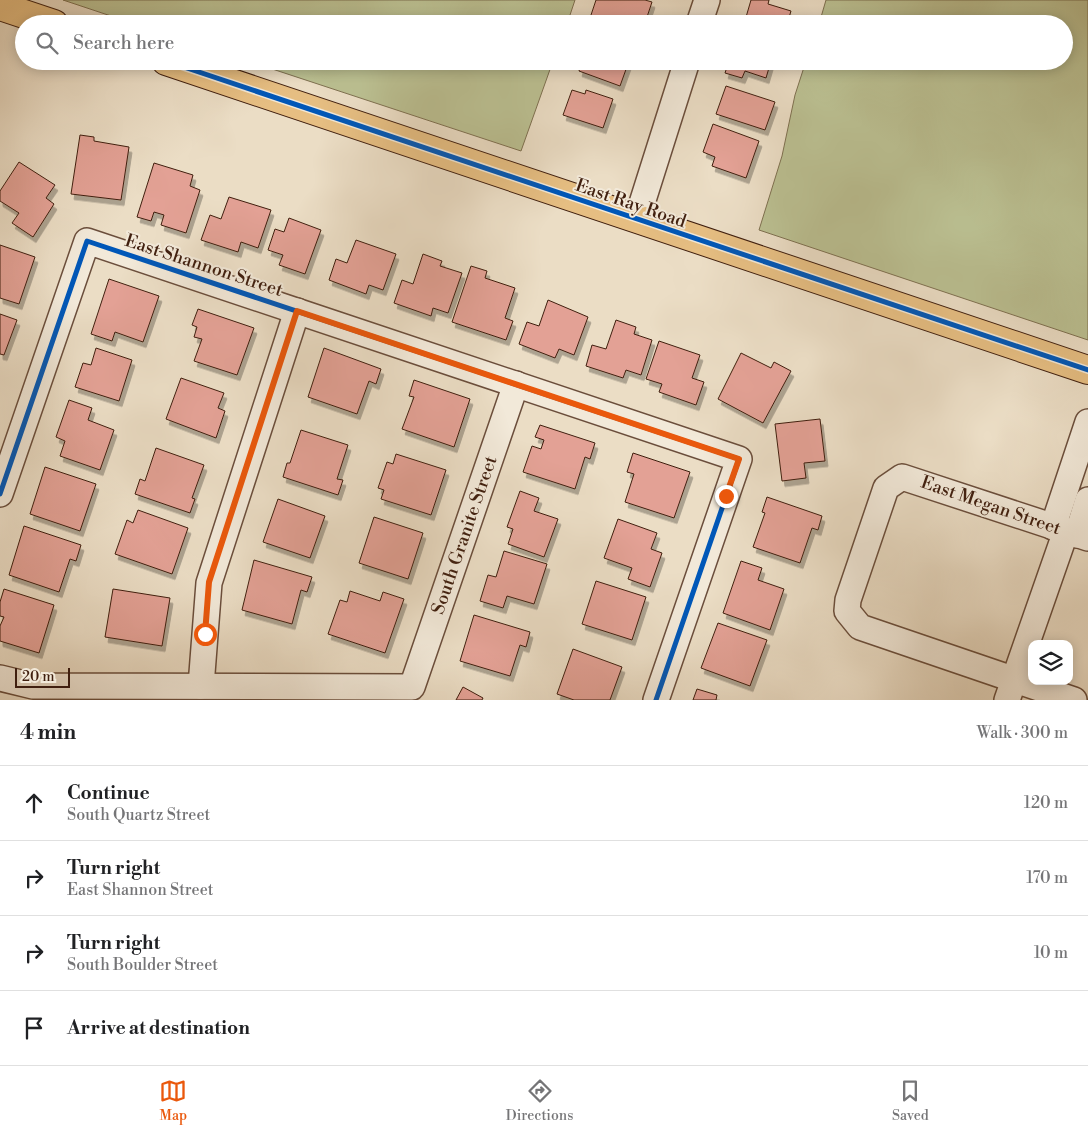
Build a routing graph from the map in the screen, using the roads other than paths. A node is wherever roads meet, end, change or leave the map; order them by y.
1 (707, 0) edge
2 (0, 6) edge
3 (27, 15) edge
4 (702, 15) edge
5 (193, 70) edge
6 (684, 70) edge
7 (637, 219) junction
8 (297, 311) junction
9 (1088, 370) edge
10 (516, 384) junction
11 (1088, 422) edge
12 (0, 494) edge
13 (1088, 500) edge
14 (1071, 533) edge
15 (0, 678) edge
16 (201, 686) junction
17 (1011, 690) edge
18 (656, 700) edge
19 (1074, 700) edge

1 - 4 street
2 - 3 main road
5 - 7 main road, East Ray Road
6 - 7 street
7 - 9 main road, East Ray Road
8 - 10 street, East Shannon Street
8 - 12 street, East Shannon Street
8 - 16 street
10 - 16 street, South Granite Street
10 - 18 street, East Shannon Street
11 - 14 street
13 - 14 street
14 - 17 street
14 - 17 street, East Megan Street
15 - 16 street
17 - 19 street

